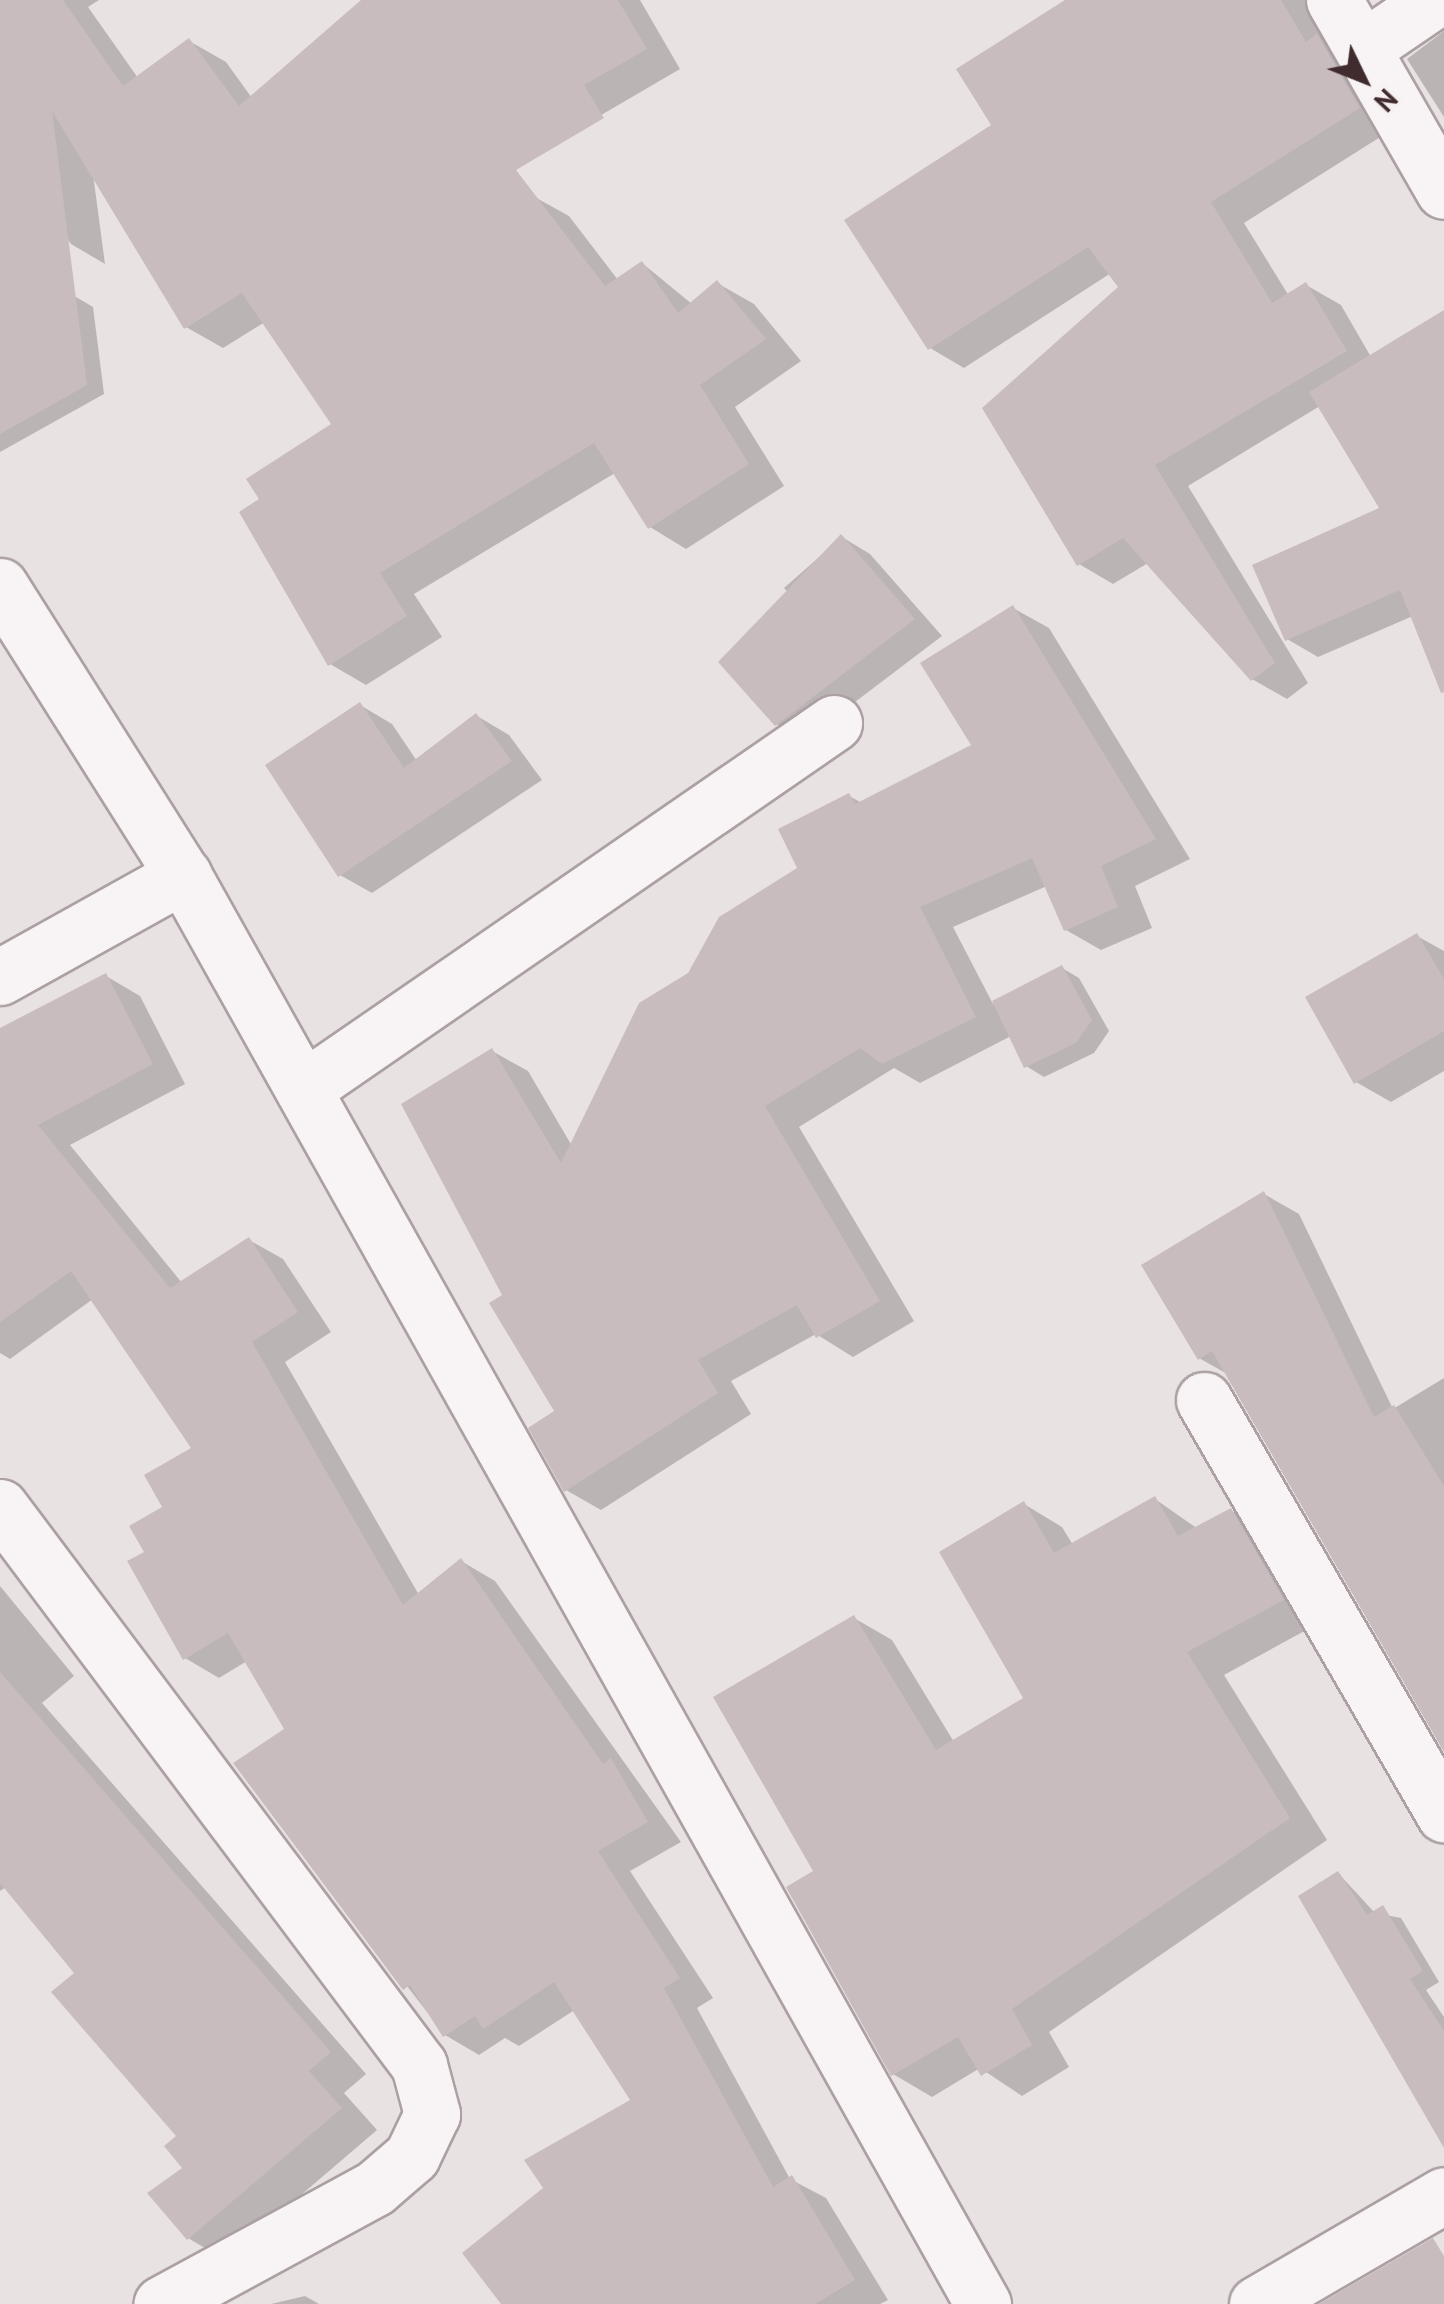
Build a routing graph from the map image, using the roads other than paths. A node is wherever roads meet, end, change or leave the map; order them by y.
1 (1334, 0) edge
2 (1434, 0) edge
3 (1365, 46) junction
4 (1444, 191) edge
5 (0, 586) edge
6 (834, 722) dead end
7 (182, 875) junction
8 (0, 978) edge
9 (303, 1090) junction
10 (1204, 1400) dead end
11 (0, 1508) edge
12 (1444, 1814) edge
13 (1444, 2196) edge
14 (161, 2304) edge
15 (983, 2304) edge
16 (1257, 2304) edge

1 - 3 street
2 - 3 street
3 - 4 street
5 - 7 street
6 - 9 street
7 - 8 street
7 - 9 street
9 - 15 street
10 - 12 street
11 - 14 street
13 - 16 street

